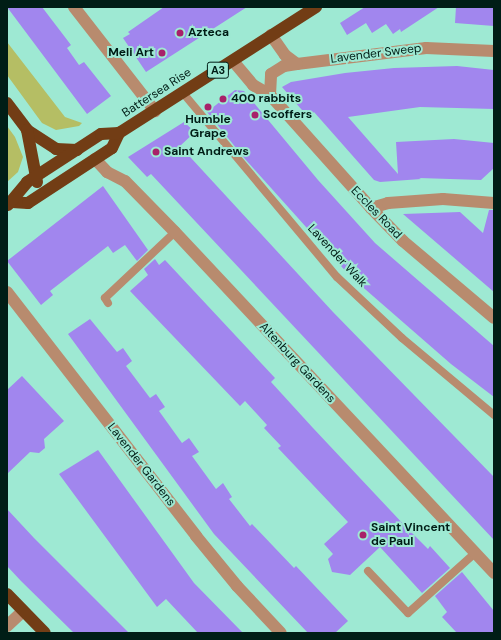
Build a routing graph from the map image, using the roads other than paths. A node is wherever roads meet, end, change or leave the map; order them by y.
1 (74, 7) edge
2 (316, 7) edge
3 (271, 35) junction
4 (494, 51) edge
5 (232, 60) junction
6 (298, 64) junction
7 (183, 93) junction
8 (270, 95) junction
9 (7, 103) edge
10 (155, 111) junction
11 (27, 130) junction
12 (120, 133) junction
13 (77, 150) junction
14 (95, 159) junction
15 (37, 176) junction
16 (33, 199) junction
17 (494, 203) edge
18 (10, 204) edge
19 (371, 208) junction
20 (176, 232) junction
21 (7, 292) edge
22 (108, 303) dead end
23 (494, 318) edge
24 (494, 415) edge
25 (474, 553) junction
26 (368, 571) dead end
27 (494, 573) edge
28 (7, 594) edge
29 (23, 611) junction
30 (7, 626) edge
31 (45, 633) edge
32 (282, 633) edge

1 - 10 street
2 - 3 highway, Battersea Rise / A3
3 - 5 highway, Battersea Rise / A3
3 - 6 street
4 - 6 street, Lavender Sweep
5 - 7 highway, Battersea Rise / A3
5 - 8 street, Eccles Road
6 - 8 street
7 - 10 highway, Battersea Rise / A3
7 - 24 lane, Lavender Walk
8 - 19 street, Eccles Road
9 - 11 highway
10 - 12 highway, Battersea Rise / A3
11 - 13 highway
11 - 15 highway
12 - 13 highway, A3
12 - 14 highway, Battersea Rise / A3
13 - 15 highway
14 - 16 highway, Battersea Rise / A3
14 - 20 street, Altenburg Gardens
15 - 16 highway
15 - 18 highway
16 - 18 highway, A3
17 - 19 street
19 - 23 street, Eccles Road
20 - 22 lane
20 - 25 street, Altenburg Gardens
21 - 32 street, Lavender Gardens
25 - 26 lane
25 - 27 street, Altenburg Gardens
28 - 29 highway
29 - 30 street
29 - 31 highway

